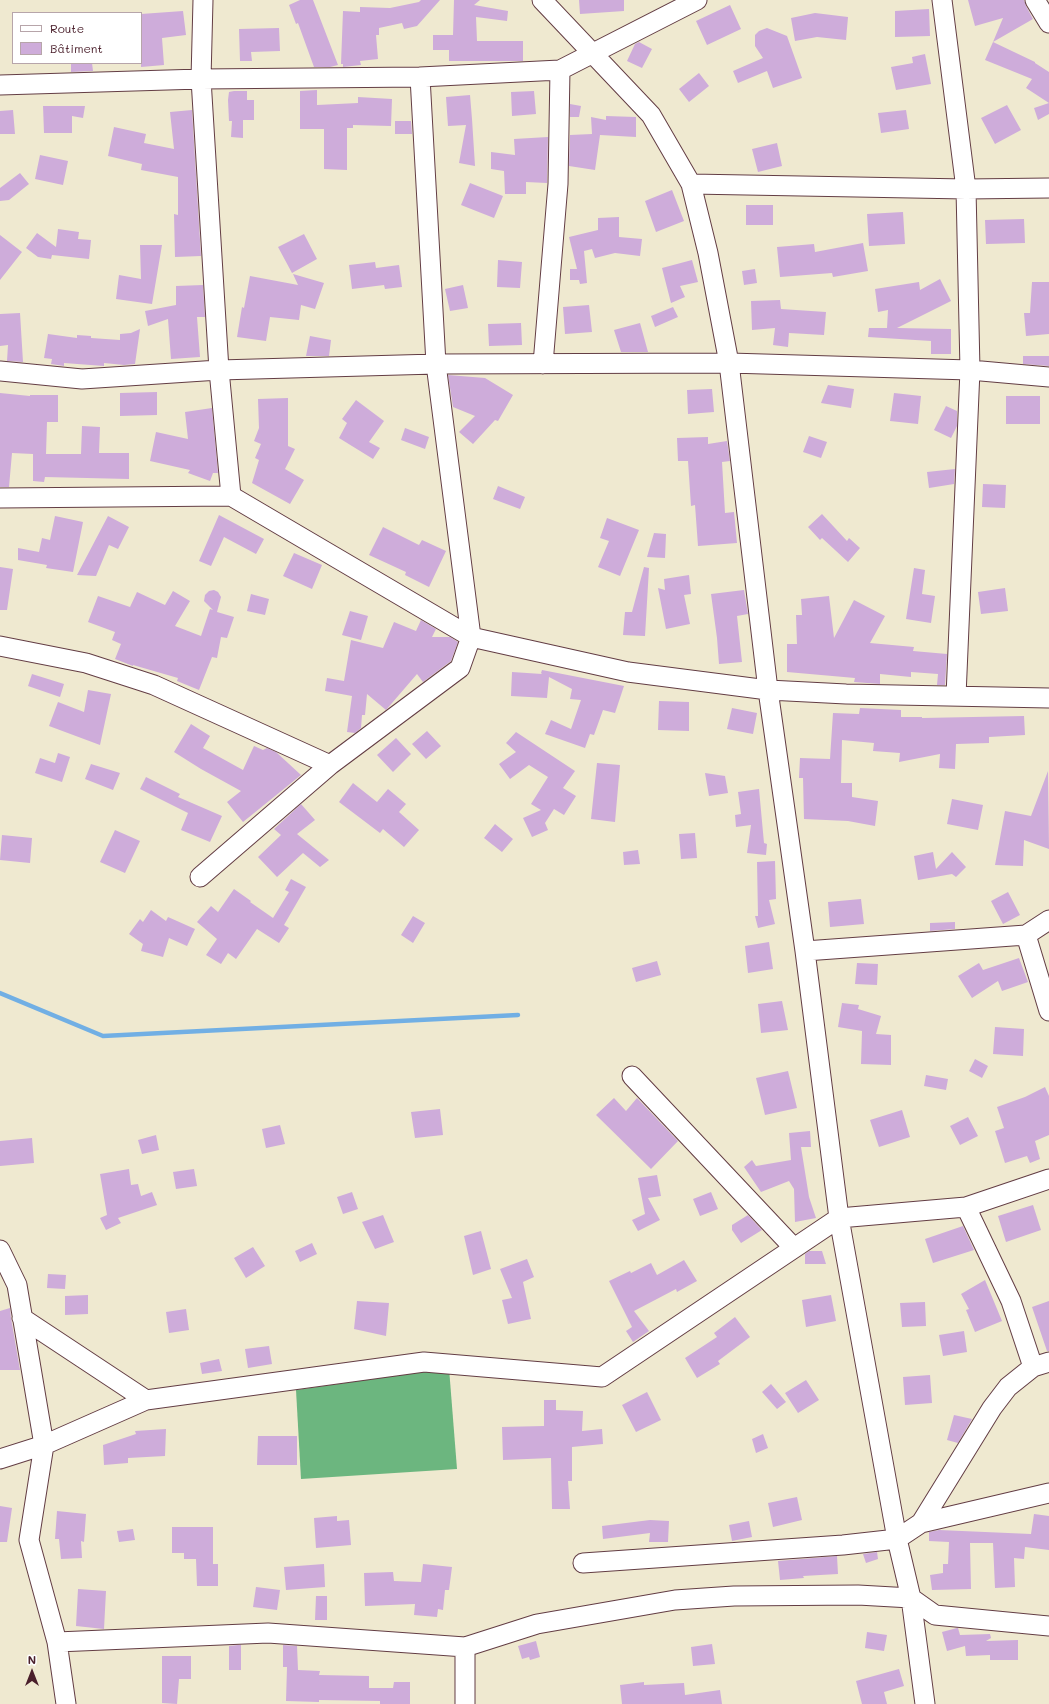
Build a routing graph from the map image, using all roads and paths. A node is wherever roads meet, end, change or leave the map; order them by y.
1 (204, 0) edge
2 (542, 0) edge
3 (696, 0) edge
4 (942, 0) edge
5 (1035, 0) edge
6 (1049, 23) edge
7 (593, 53) junction
8 (560, 70) junction
9 (420, 77) junction
10 (201, 79) junction
11 (0, 85) edge
12 (690, 184) junction
13 (966, 188) junction
14 (1049, 188) edge
15 (729, 363) junction
16 (436, 364) junction
17 (543, 364) junction
18 (219, 370) junction
19 (970, 370) junction
20 (0, 371) edge
21 (1049, 377) edge
22 (231, 496) junction
23 (0, 498) edge
24 (471, 637) junction
25 (0, 646) edge
26 (768, 690) junction
27 (956, 696) junction
28 (1049, 698) edge
29 (330, 765) junction
30 (200, 877) dead end
31 (1049, 920) edge
32 (1026, 935) junction
33 (805, 951) junction
34 (1049, 1011) edge
35 (632, 1076) dead end
36 (1049, 1179) edge
37 (966, 1207) junction
38 (839, 1218) junction
39 (794, 1248) junction
40 (0, 1250) edge
41 (22, 1318) junction
42 (1041, 1364) edge
43 (146, 1400) junction
44 (44, 1445) junction
45 (0, 1459) edge
46 (1049, 1493) edge
47 (922, 1523) junction
48 (897, 1539) junction
49 (583, 1563) dead end
50 (911, 1598) junction
51 (1049, 1626) edge
52 (58, 1642) junction
53 (465, 1647) junction
54 (66, 1704) edge
55 (465, 1704) edge
56 (925, 1704) edge

1 - 10 street
2 - 7 street
3 - 7 street
4 - 13 street
5 - 6 street
7 - 8 street
7 - 12 street
8 - 9 street
8 - 17 street
9 - 10 street
9 - 16 street
10 - 11 street
10 - 18 street
12 - 13 street
12 - 15 street
13 - 14 street
13 - 19 street
15 - 17 street
15 - 19 street
15 - 26 street
16 - 17 street
16 - 18 street
16 - 24 street
18 - 20 street
18 - 22 street
19 - 21 street
19 - 27 street
22 - 23 street
22 - 24 street
24 - 26 street
24 - 29 street
25 - 29 street
26 - 27 street
26 - 33 street
27 - 28 street
29 - 30 street
31 - 32 street
32 - 33 street
32 - 34 street
33 - 38 street
35 - 39 street
36 - 37 street
37 - 38 street
37 - 42 street
38 - 39 street
38 - 48 street
39 - 43 street
40 - 41 street
41 - 43 street
41 - 44 street
42 - 47 street
43 - 44 street
44 - 45 street
44 - 52 street
46 - 47 street
47 - 48 street
48 - 49 street
48 - 50 street
50 - 51 street
50 - 53 street
50 - 56 street
52 - 53 street
52 - 54 street
53 - 55 street

